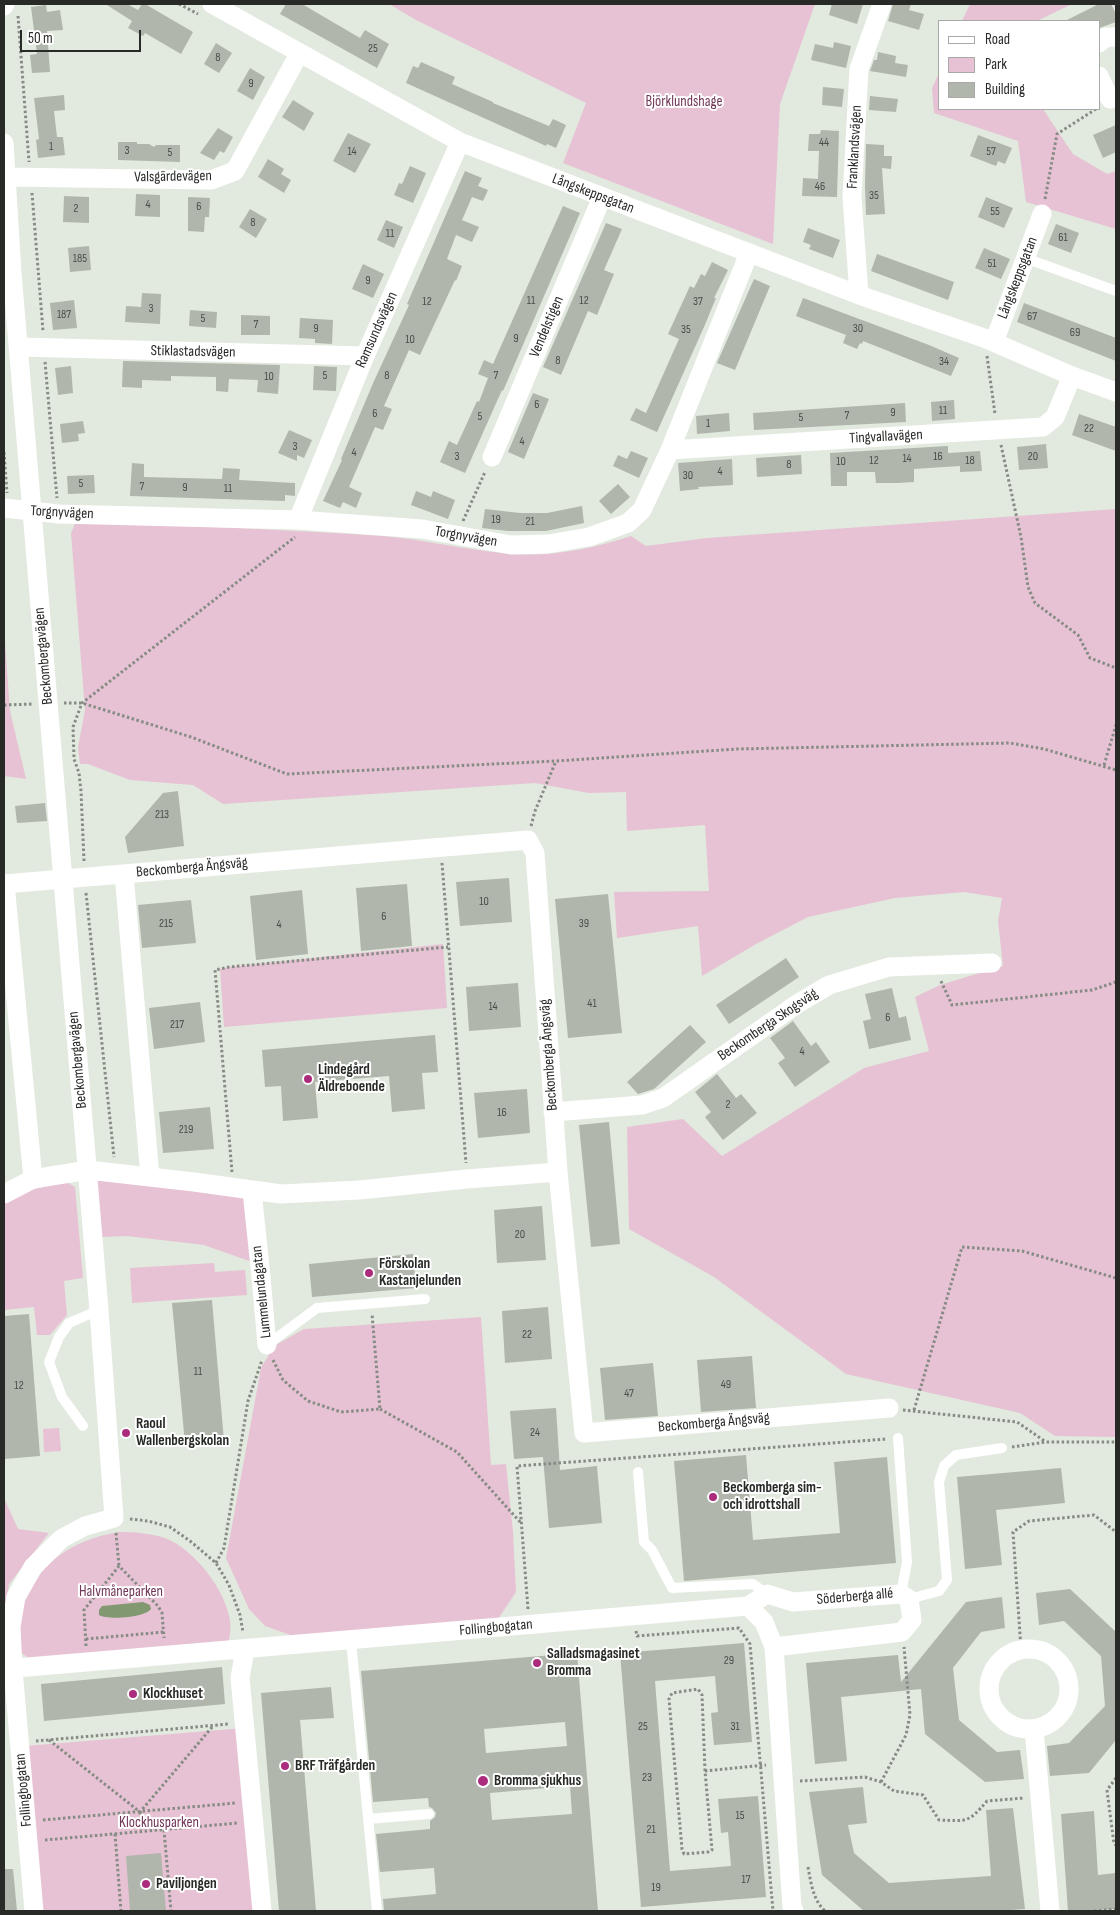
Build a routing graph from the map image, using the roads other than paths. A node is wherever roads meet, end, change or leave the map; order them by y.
1 (212, 4) edge
2 (882, 4) edge
3 (1116, 37) edge
4 (1100, 42) edge
5 (299, 54) junction
6 (1100, 78) edge
7 (1116, 97) edge
8 (460, 142) junction
9 (4, 143) edge
10 (7, 177) junction
11 (602, 197) junction
12 (1042, 214) road end
13 (749, 253) junction
14 (1025, 258) junction
15 (1116, 292) edge
16 (859, 294) junction
17 (989, 340) junction
18 (20, 346) junction
19 (366, 356) junction
20 (1072, 376) junction
21 (1116, 392) edge
22 (670, 450) junction
23 (492, 457) road end
24 (6, 509) edge
25 (32, 512) junction
26 (306, 520) junction
27 (124, 874) junction
28 (63, 880) junction
29 (4, 884) edge
30 (992, 963) dead end
31 (554, 1112) junction
32 (88, 1170) junction
33 (558, 1172) junction
34 (150, 1177) junction
35 (33, 1179) junction
36 (242, 1189) junction
37 (4, 1194) edge
38 (425, 1299) dead end
39 (99, 1310) junction
40 (266, 1345) joint
41 (889, 1408) road end
42 (83, 1426) dead end
43 (898, 1438) dead end
44 (1002, 1448) road end
45 (638, 1472) dead end
46 (767, 1594) junction
47 (905, 1596) junction
48 (748, 1606) junction
49 (351, 1641) junction
50 (774, 1647) junction
51 (245, 1650) junction
52 (8, 1669) edge
53 (1034, 1729) junction
54 (429, 1814) dead end
55 (368, 1819) junction
56 (34, 1911) edge
57 (262, 1911) edge
58 (377, 1911) edge
59 (794, 1911) edge
60 (1050, 1911) edge

1 - 5 street, Långskeppsgatan
2 - 16 street, Franklandsvägen
3 - 4 street
5 - 8 street, Långskeppsgatan
5 - 10 street, Valsgärdevägen
6 - 7 street
8 - 11 street, Långskeppsgatan
8 - 19 street, Ramsundsvägen
9 - 10 street, Beckombergavägen
10 - 18 street, Beckombergavägen
11 - 13 street, Långskeppsgatan
11 - 23 street, Vendelstigen
12 - 14 street, Långskeppsgatan
13 - 16 street, Långskeppsgatan
13 - 22 street, Torgnyvägen
14 - 15 lane
14 - 17 street, Långskeppsgatan
16 - 17 street, Långskeppsgatan
17 - 20 street, Långskeppsgatan
18 - 19 street, Stiklastadsvägen
18 - 25 street, Beckombergavägen
19 - 26 street, Ramsundsvägen
20 - 21 street, Långskeppsgatan
20 - 22 street, Tingvallavägen
22 - 26 street, Torgnyvägen
24 - 25 street, Torgnyvägen
25 - 26 street, Torgnyvägen
25 - 28 street, Beckombergavägen
27 - 28 street, Beckomberga Ängsväg
27 - 31 street, Beckomberga Ängsväg
27 - 34 street
28 - 29 street, Beckomberga Ängsväg
28 - 32 street, Beckombergavägen
29 - 35 street
30 - 31 street, Beckomberga Skogsväg
31 - 33 street, Beckomberga Ängsväg
32 - 34 street
32 - 35 street
32 - 39 street, Beckombergavägen
33 - 36 street
33 - 41 street, Beckomberga Ängsväg
34 - 36 street
35 - 37 street
36 - 40 street, Lummelundagatan
38 - 40 lane, Lummelundagatan
39 - 42 lane
39 - 52 street, Beckombergavägen
43 - 47 lane
44 - 47 lane
45 - 46 lane
46 - 47 street, Söderberga allé
46 - 48 street
47 - 50 street, Söderberga allé
48 - 49 street, Follingbogatan
48 - 50 street
49 - 51 street, Follingbogatan
49 - 55 lane
50 - 59 street
51 - 52 street, Follingbogatan
51 - 57 street
52 - 56 street, Follingbogatan
53 - 53 street
53 - 60 street
54 - 55 lane
55 - 58 lane

